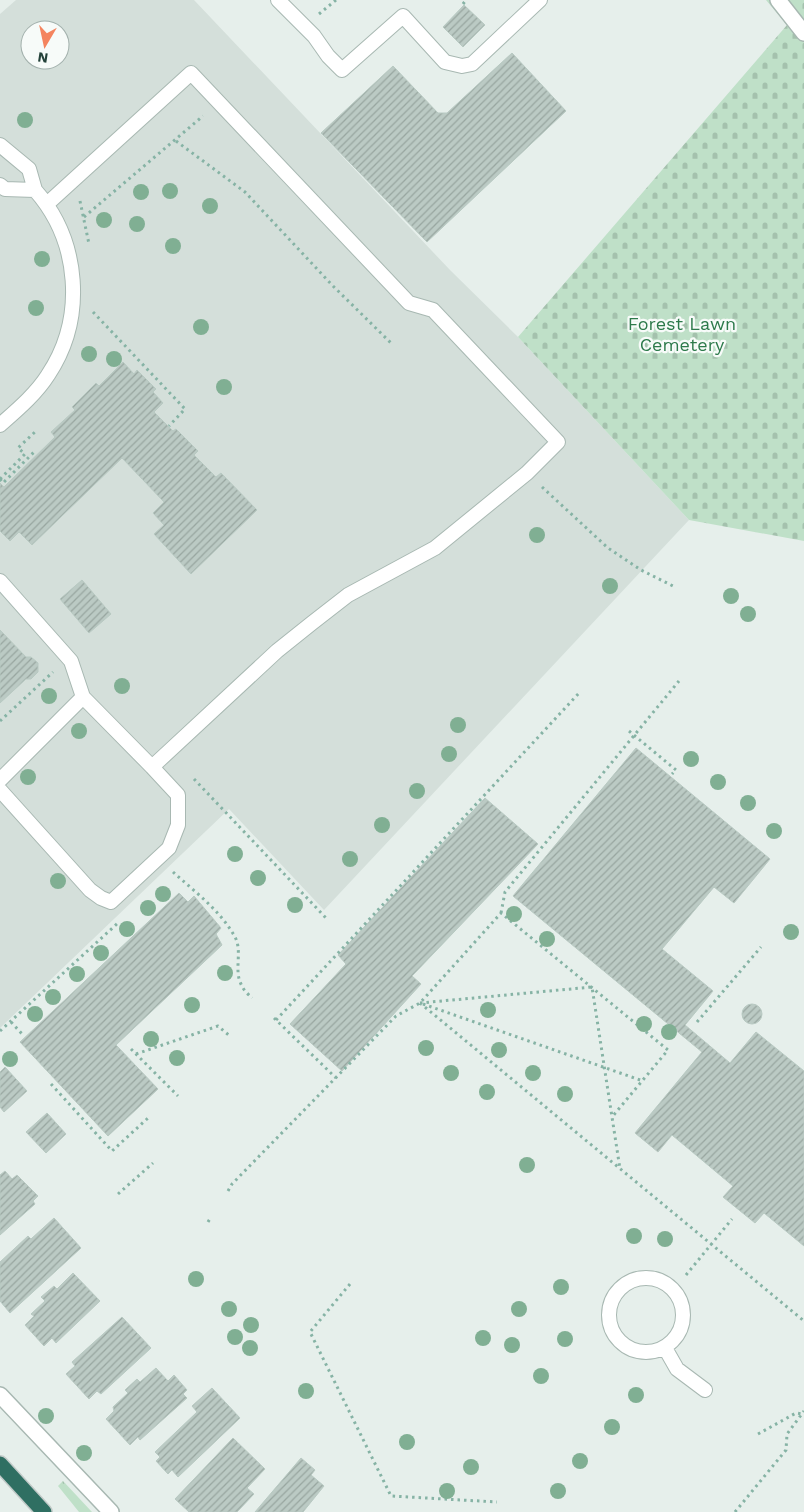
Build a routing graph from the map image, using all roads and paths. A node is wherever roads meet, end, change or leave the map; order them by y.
1 (278, 0) edge
2 (466, 0) edge
3 (540, 0) edge
4 (778, 0) edge
5 (463, 4) dead end
6 (804, 33) edge
7 (191, 128) dead end
8 (176, 141) junction
9 (0, 145) edge
10 (0, 186) edge
11 (35, 190) junction
12 (47, 204) junction
13 (84, 217) dead end
14 (92, 312) dead end
15 (392, 344) dead end
16 (0, 425) edge
17 (170, 426) dead end
18 (36, 431) dead end
19 (35, 451) dead end
20 (0, 479) edge
21 (538, 482) dead end
22 (0, 581) edge
23 (673, 586) dead end
24 (56, 669) dead end
25 (678, 681) dead end
26 (580, 692) dead end
27 (83, 697) junction
28 (0, 721) edge
29 (629, 731) dead end
30 (634, 735) junction
31 (652, 749) junction
32 (168, 754) junction
33 (648, 754) dead end
34 (152, 767) junction
35 (672, 774) dead end
36 (0, 780) edge
37 (0, 790) edge
38 (170, 869) dead end
39 (501, 914) junction
40 (326, 918) dead end
41 (761, 947) dead end
42 (592, 987) junction
43 (252, 998) dead end
44 (420, 1003) junction
45 (11, 1022) dead end
46 (697, 1022) dead end
47 (23, 1034) dead end
48 (231, 1037) dead end
49 (131, 1049) dead end
50 (136, 1054) junction
51 (605, 1068) junction
52 (336, 1078) junction
53 (643, 1081) junction
54 (51, 1084) dead end
55 (178, 1096) dead end
56 (148, 1118) dead end
57 (612, 1118) junction
58 (153, 1162) dead end
59 (620, 1169) junction
60 (228, 1191) dead end
61 (118, 1194) dead end
62 (211, 1217) dead end
63 (732, 1219) dead end
64 (208, 1222) dead end
65 (711, 1244) junction
66 (686, 1275) dead end
67 (350, 1284) dead end
68 (804, 1321) edge
69 (665, 1348) junction
70 (705, 1390) dead end
71 (0, 1394) edge
72 (804, 1414) edge
73 (758, 1434) dead end
74 (0, 1464) edge
75 (498, 1502) dead end
76 (44, 1512) edge
77 (111, 1512) edge
78 (735, 1512) edge

1 - 3 lane
2 - 5 path
4 - 6 street
7 - 8 path
8 - 13 path
8 - 15 path
9 - 11 lane
10 - 11 lane
11 - 12 lane
12 - 16 lane
12 - 32 lane
14 - 17 path
18 - 20 path
19 - 20 path
21 - 23 path
22 - 27 lane
24 - 28 path
25 - 30 path
26 - 52 path
27 - 34 lane
27 - 36 lane
29 - 30 path
30 - 31 path
30 - 39 path
31 - 33 path
31 - 35 path
32 - 34 lane
32 - 40 path
34 - 37 lane
38 - 43 path
39 - 42 path
39 - 44 path
41 - 46 path
42 - 44 path
42 - 51 path
42 - 53 path
44 - 51 path
44 - 52 path
44 - 59 path
45 - 47 path
48 - 50 path
49 - 50 path
50 - 55 path
51 - 53 path
51 - 57 path
52 - 60 path
53 - 57 path
54 - 56 path
57 - 59 path
58 - 61 path
59 - 65 path
62 - 64 path
63 - 65 path
65 - 66 path
65 - 68 path
67 - 75 path
69 - 69 lane
69 - 70 lane
71 - 77 street
72 - 73 path
72 - 78 path
74 - 76 highway

